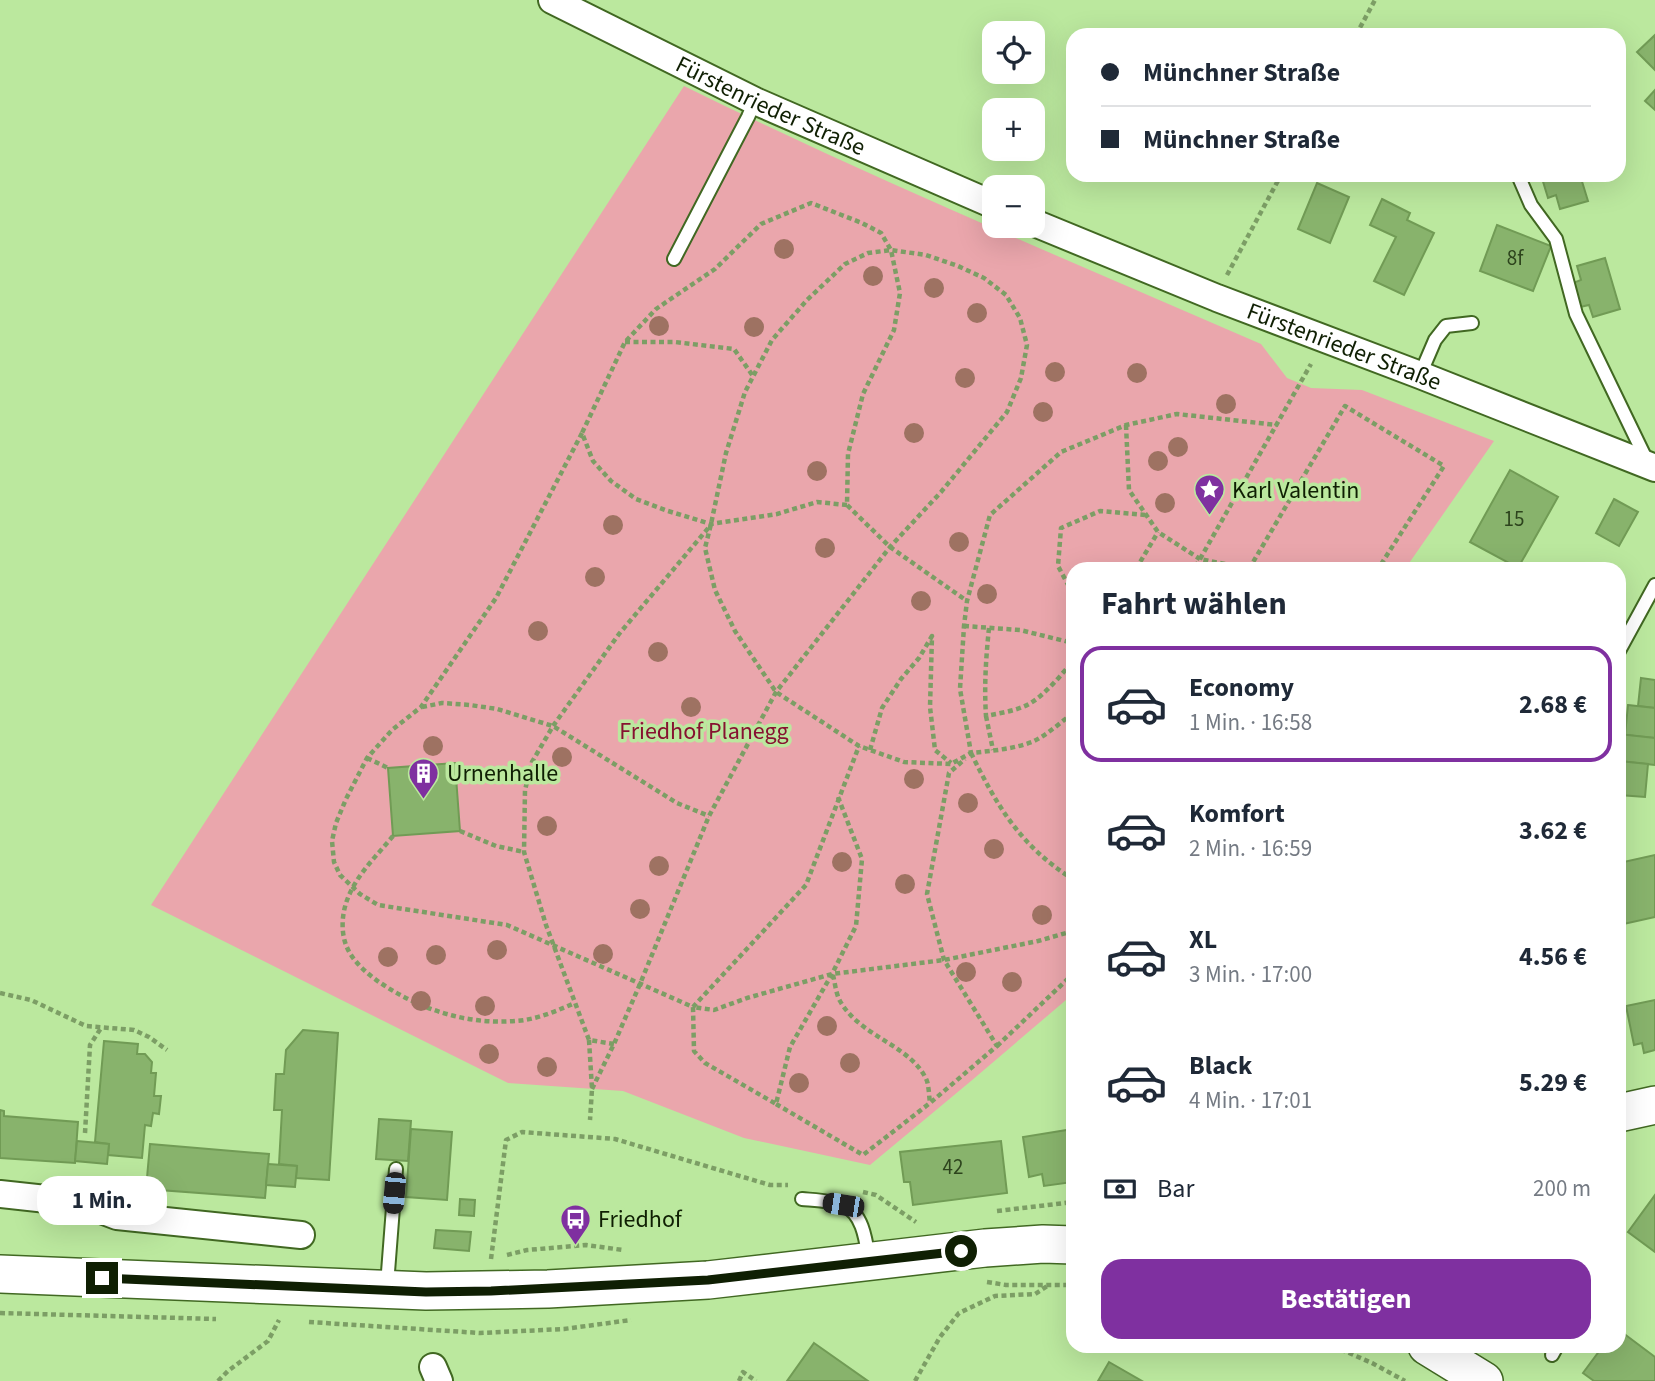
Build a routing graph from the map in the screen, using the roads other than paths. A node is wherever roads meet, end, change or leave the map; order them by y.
1 (552, 0) edge
2 (755, 101) junction
3 (1521, 182) edge
4 (982, 200) edge
5 (1045, 227) edge
6 (674, 259) dead end
7 (1472, 323) dead end
8 (1420, 375) junction
9 (1652, 467) edge
10 (1655, 585) edge
11 (1626, 638) edge
12 (1655, 1105) edge
13 (1626, 1111) edge
14 (396, 1169) dead end
15 (0, 1195) edge
16 (802, 1199) dead end
17 (301, 1235) dead end
18 (1066, 1245) edge
19 (869, 1262) junction
20 (0, 1274) edge
21 (386, 1289) junction
22 (1438, 1353) edge
23 (1484, 1381) edge

1 - 2 street, Fürstenrieder Straße
2 - 4 street, Fürstenrieder Straße
2 - 6 lane
3 - 9 lane
5 - 8 street, Fürstenrieder Straße
7 - 8 lane
8 - 9 street, Fürstenrieder Straße
10 - 11 lane
12 - 13 main road
14 - 21 lane
15 - 17 street
16 - 19 lane
18 - 19 main road
19 - 21 main road
20 - 21 main road
22 - 23 main road

